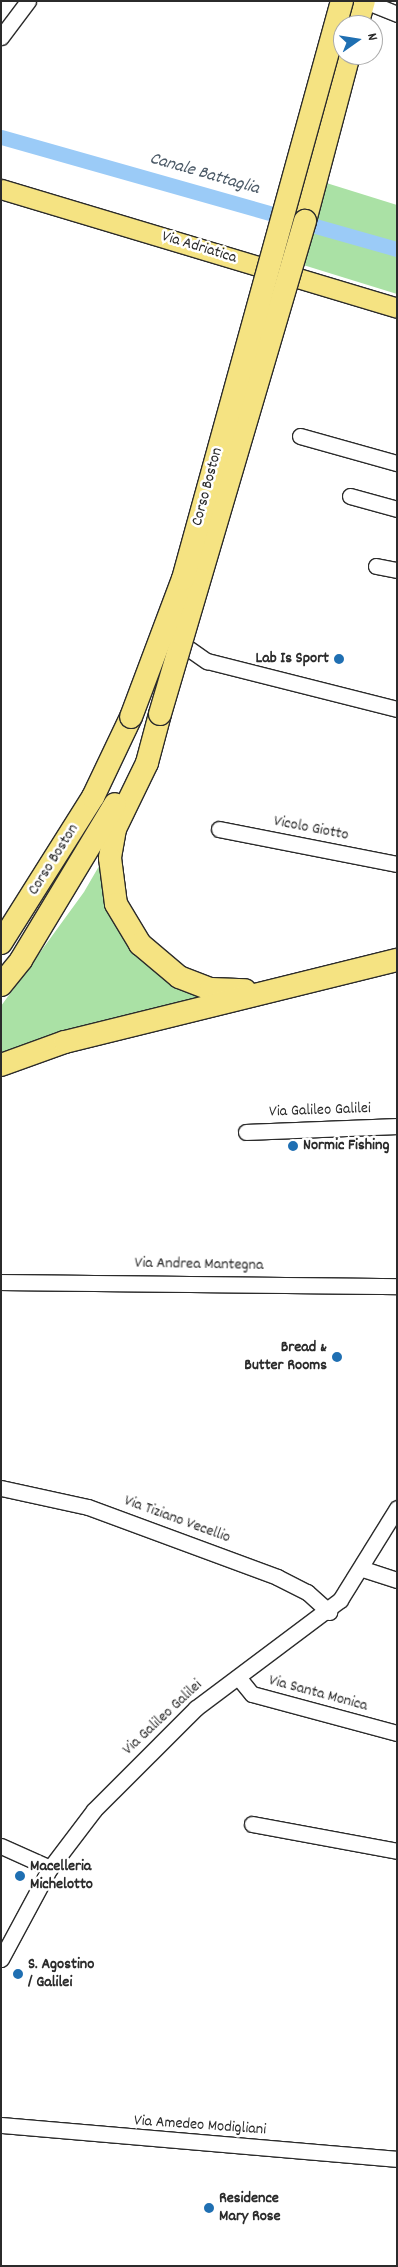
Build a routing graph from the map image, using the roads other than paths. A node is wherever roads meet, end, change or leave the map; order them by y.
1 (28, 1) edge
2 (342, 1) edge
3 (371, 2) edge
4 (397, 14) edge
5 (363, 15) edge
6 (1, 37) edge
7 (346, 65) edge
8 (1, 189) edge
9 (397, 308) edge
10 (300, 436) dead end
11 (397, 463) edge
12 (350, 496) dead end
13 (397, 509) edge
14 (376, 566) dead end
15 (397, 570) edge
16 (175, 639) dead end
17 (397, 709) edge
18 (160, 714) junction
19 (219, 829) dead end
20 (397, 864) edge
21 (1, 943) edge
22 (397, 960) edge
23 (1, 985) edge
24 (274, 991) junction
25 (1, 1065) edge
26 (397, 1126) edge
27 (246, 1132) dead end
28 (1, 1282) edge
29 (397, 1286) edge
30 (1, 1488) edge
31 (397, 1508) edge
32 (363, 1569) junction
33 (397, 1580) edge
34 (329, 1612) junction
35 (238, 1677) junction
36 (397, 1733) edge
37 (252, 1824) dead end
38 (1, 1846) edge
39 (397, 1851) edge
40 (50, 1868) junction
41 (8, 1932) edge
42 (1, 1959) edge
43 (1, 2125) edge
44 (397, 2159) edge

1 - 6 street
2 - 21 highway, Corso Boston, bridge
3 - 4 street
3 - 5 highway
7 - 18 highway, Corso Boston, bridge
8 - 9 main road, Via Adriatica
10 - 11 street
12 - 13 street
14 - 15 street
16 - 17 street
18 - 23 highway, Corso Boston
18 - 24 highway
19 - 20 street, Vicolo Giotto
22 - 24 highway
24 - 25 highway
26 - 27 street, Via Galileo Galilei
28 - 29 street, Via Andrea Mantegna
30 - 34 street, Via Tiziano Vecellio
31 - 32 street, Via Galileo Galilei
32 - 33 street
32 - 34 street, Via Galileo Galilei
34 - 35 street, Via Galileo Galilei
35 - 36 street, Via Santa Monica
35 - 40 street, Via Galileo Galilei
37 - 39 street
38 - 40 street
40 - 41 street, Via Galileo Galilei
41 - 42 street, Via Galileo Galilei
43 - 44 street, Via Amedeo Modigliani

